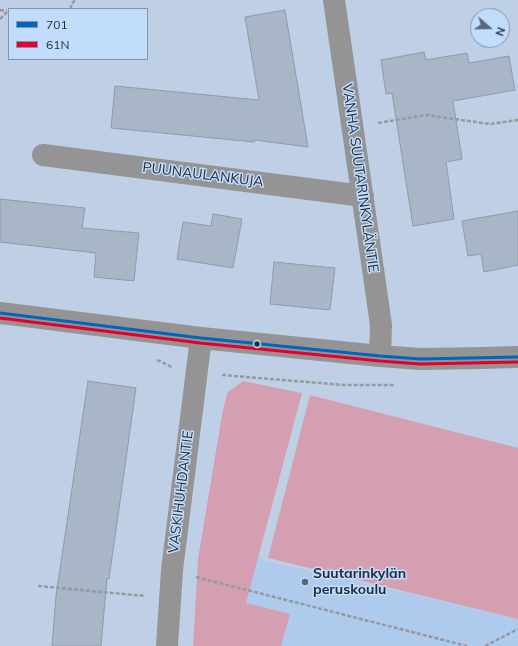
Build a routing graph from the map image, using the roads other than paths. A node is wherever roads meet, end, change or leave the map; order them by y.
1 (334, 0) edge
2 (43, 155) dead end
3 (363, 196) junction
4 (0, 313) edge
5 (201, 338) junction
6 (380, 356) junction
7 (518, 357) edge
8 (167, 646) edge

1 - 3 street, VANHA SUUTARINKYLÄNTIE
2 - 3 street, PUUNAULANKUJA
3 - 6 street, VANHA SUUTARINKYLÄNTIE
4 - 5 street
5 - 6 street
5 - 8 street, VASKIHUHDANTIE
6 - 7 street

